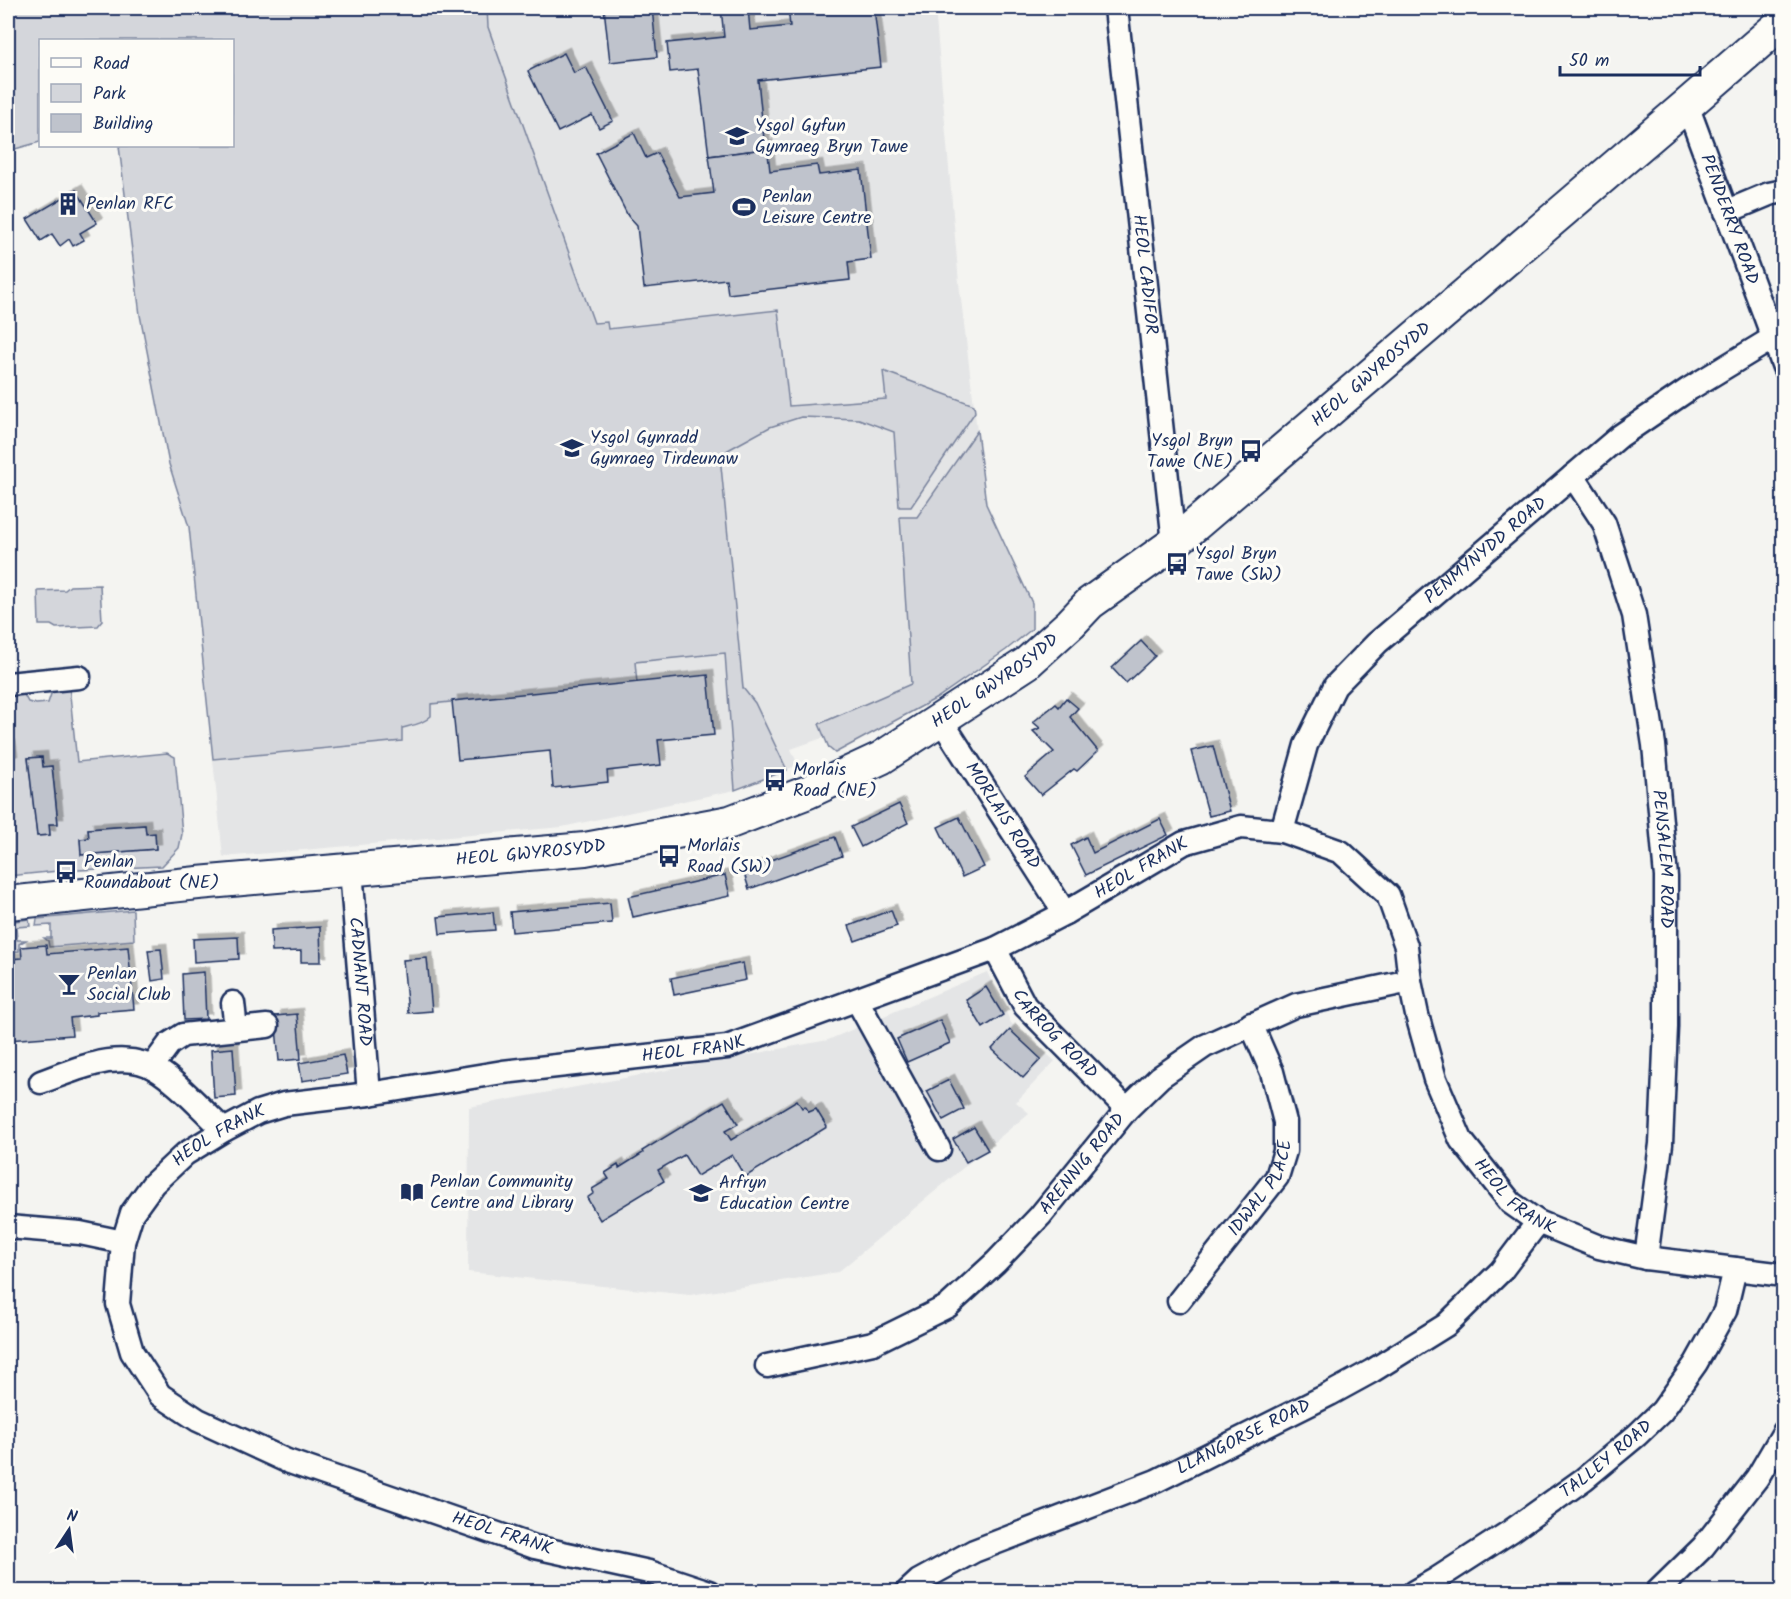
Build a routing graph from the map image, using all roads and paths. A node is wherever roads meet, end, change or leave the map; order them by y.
1 (1116, 8) edge
2 (1784, 21) edge
3 (1687, 105) junction
4 (1784, 192) edge
5 (1726, 212) junction
6 (1773, 338) junction
7 (1784, 367) edge
8 (1574, 476) junction
9 (1173, 543) junction
10 (80, 677) dead end
11 (8, 684) edge
12 (940, 720) junction
13 (1282, 831) junction
14 (351, 870) junction
15 (8, 903) edge
16 (1065, 913) junction
17 (995, 949) junction
18 (1410, 981) junction
19 (857, 1000) junction
20 (233, 1004) dead end
21 (1251, 1024) junction
22 (267, 1026) dead end
23 (236, 1029) junction
24 (152, 1067) junction
25 (41, 1082) dead end
26 (369, 1094) junction
27 (1127, 1109) junction
28 (224, 1130) junction
29 (939, 1149) dead end
30 (1538, 1222) junction
31 (8, 1227) edge
32 (123, 1242) junction
33 (1646, 1258) junction
34 (1735, 1269) junction
35 (1784, 1275) edge
36 (1179, 1301) dead end
37 (767, 1366) dead end
38 (1784, 1432) edge
39 (709, 1592) edge
40 (907, 1592) edge
41 (1414, 1592) edge
42 (1657, 1592) edge

1 - 9 street, HEOL CADIFOR
2 - 3 street, HEOL GWYROSYDD
3 - 5 street, PENDERRY ROAD
3 - 9 street, HEOL GWYROSYDD
4 - 5 street
5 - 6 street, PENDERRY ROAD
6 - 7 street, PENDERRY ROAD
6 - 8 street, PENMYNYDD ROAD
8 - 13 street, PENMYNYDD ROAD
8 - 33 street, PENSALEM ROAD
9 - 12 street, HEOL GWYROSYDD
10 - 11 street
12 - 14 street, HEOL GWYROSYDD
12 - 16 street, MORLAIS ROAD
13 - 16 street, HEOL FRANK
13 - 18 street, HEOL FRANK
14 - 15 street, HEOL GWYROSYDD
14 - 26 street, CADNANT ROAD
16 - 17 street, HEOL FRANK
17 - 19 street, HEOL FRANK
17 - 27 street, CARROG ROAD
18 - 21 street, ARENNIG ROAD
18 - 30 street, HEOL FRANK
19 - 26 street, HEOL FRANK
19 - 29 street
20 - 23 street
21 - 27 street, ARENNIG ROAD
21 - 36 street, IDWAL PLACE
22 - 23 street
23 - 24 street
24 - 25 street
24 - 28 street
26 - 28 street, HEOL FRANK
27 - 37 street, ARENNIG ROAD
28 - 32 street, HEOL FRANK
30 - 33 street, HEOL FRANK
30 - 40 street, LLANGORSE ROAD
31 - 32 street
32 - 39 street, HEOL FRANK
33 - 34 street, HEOL FRANK
34 - 35 street, HEOL FRANK
34 - 41 street, TALLEY ROAD
38 - 42 street

